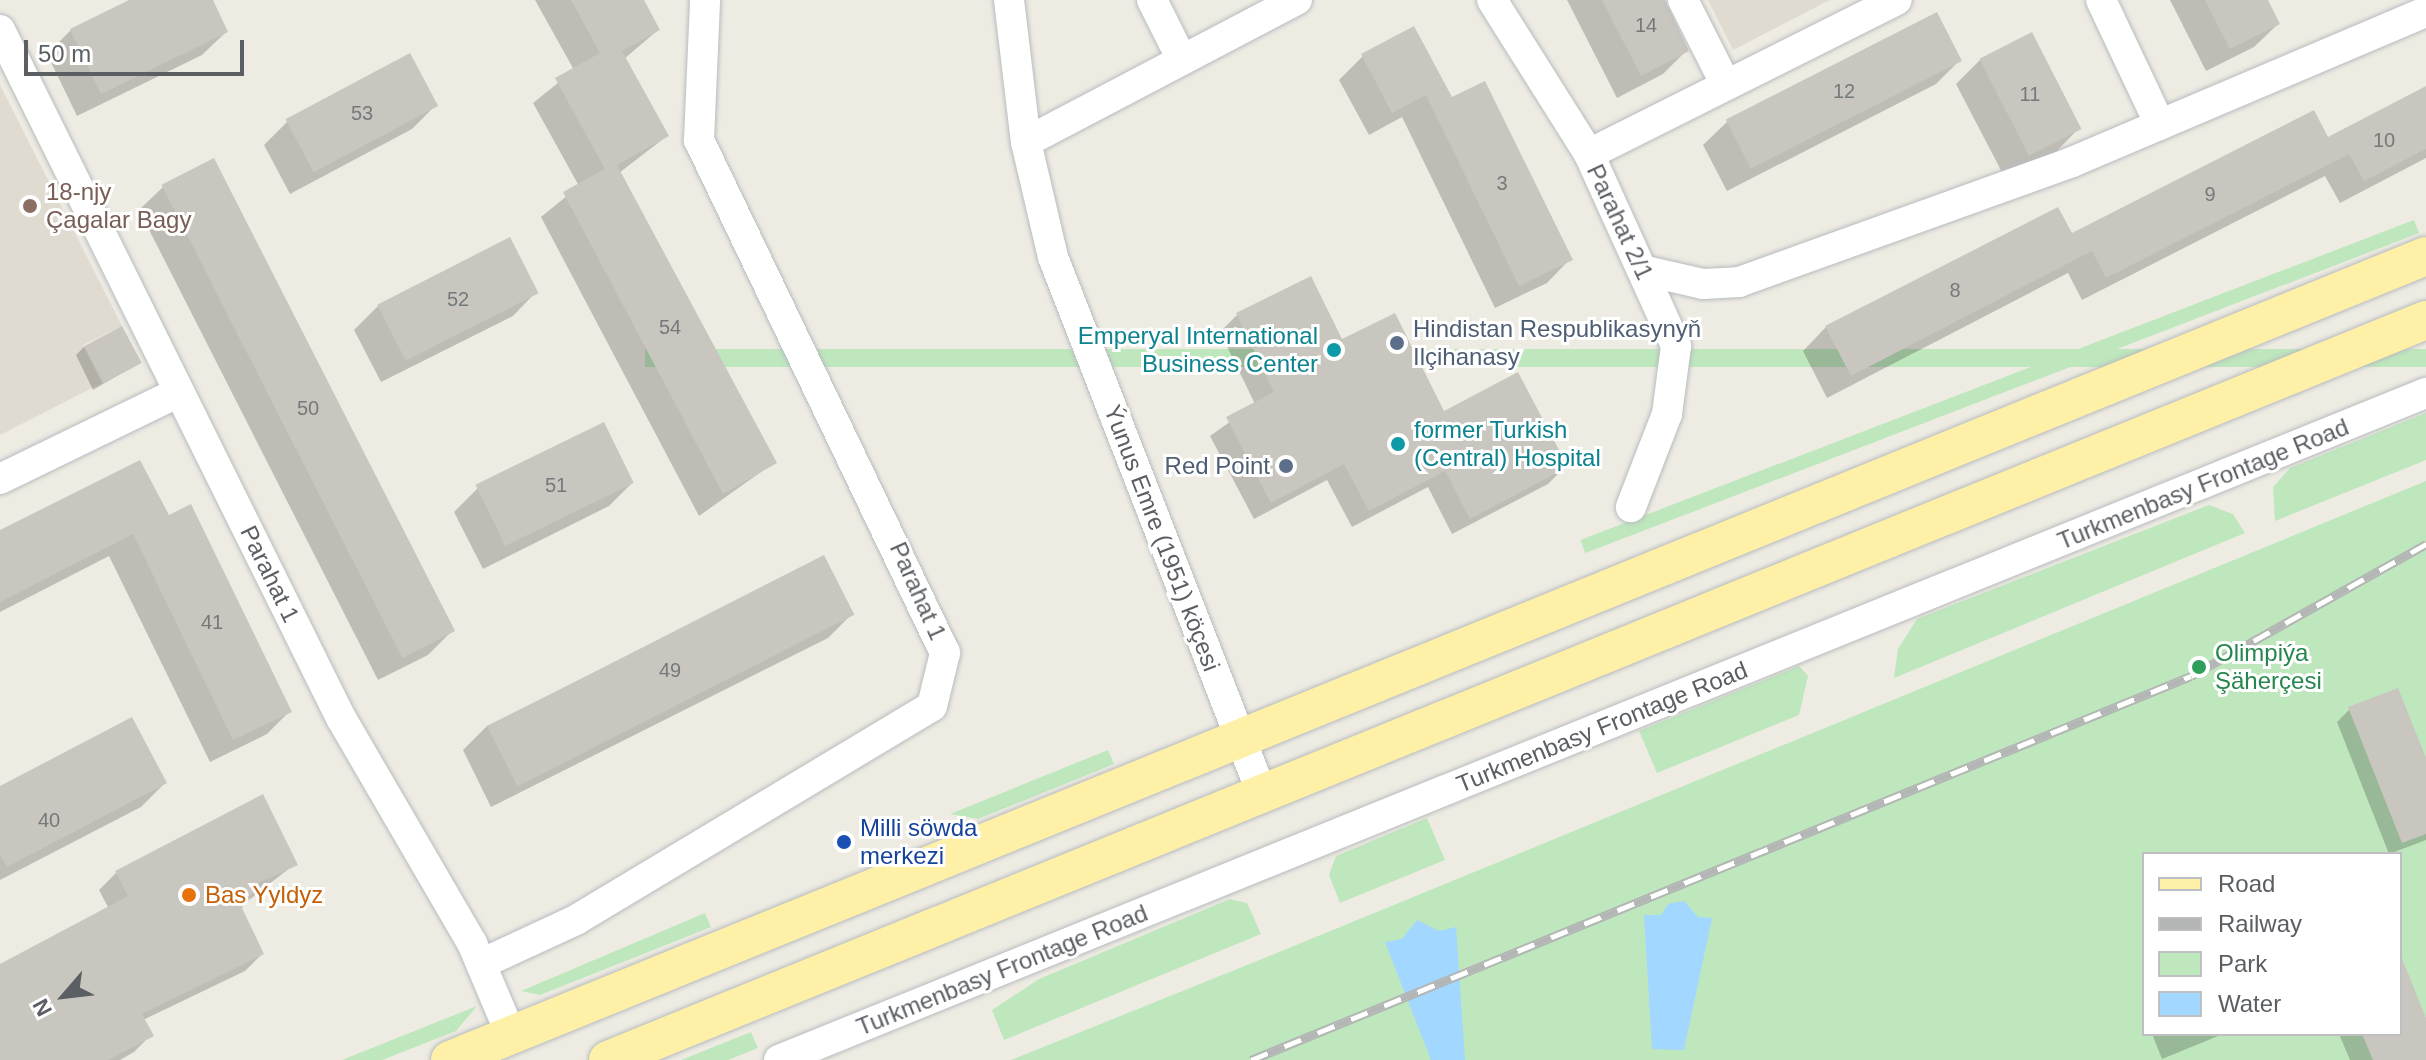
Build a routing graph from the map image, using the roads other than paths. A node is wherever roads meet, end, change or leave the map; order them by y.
1 (705, 0) edge
2 (1009, 0) edge
3 (1152, 0) edge
4 (1297, 0) edge
5 (1492, 0) edge
6 (1683, 0) edge
7 (1897, 0) edge
8 (2101, 0) edge
9 (2426, 12) edge
10 (0, 30) edge
11 (1182, 60) junction
12 (1726, 85) junction
13 (2160, 125) junction
14 (1026, 142) junction
15 (1589, 154) junction
16 (2426, 256) edge
17 (1642, 270) junction
18 (2426, 320) edge
19 (179, 392) junction
20 (2426, 393) edge
21 (0, 479) edge
22 (1631, 507) dead end
23 (1242, 738) junction
24 (1262, 794) junction
25 (481, 964) junction
26 (511, 1035) junction
27 (450, 1060) edge
28 (608, 1060) edge
29 (779, 1060) edge

1 - 25 street, Parahat 1
2 - 14 street, Ýunus Emre (1951) köçesi
3 - 11 street
4 - 11 street
5 - 15 street, Parahat 2/1
6 - 12 street
7 - 12 street
8 - 13 street
9 - 13 street
10 - 19 street, Parahat 1
11 - 14 street
12 - 15 street
13 - 17 street
14 - 23 street, Ýunus Emre (1951) köçesi
15 - 17 street, Parahat 2/1
16 - 23 main road
17 - 22 street, Parahat 2/1
18 - 24 main road
19 - 21 street
19 - 25 street, Parahat 1
20 - 29 street, Turkmenbasy Frontage Road
23 - 24 street, Ýunus Emre (1951) köçesi
23 - 26 main road
24 - 28 main road
25 - 26 street, Parahat 1
26 - 27 main road

